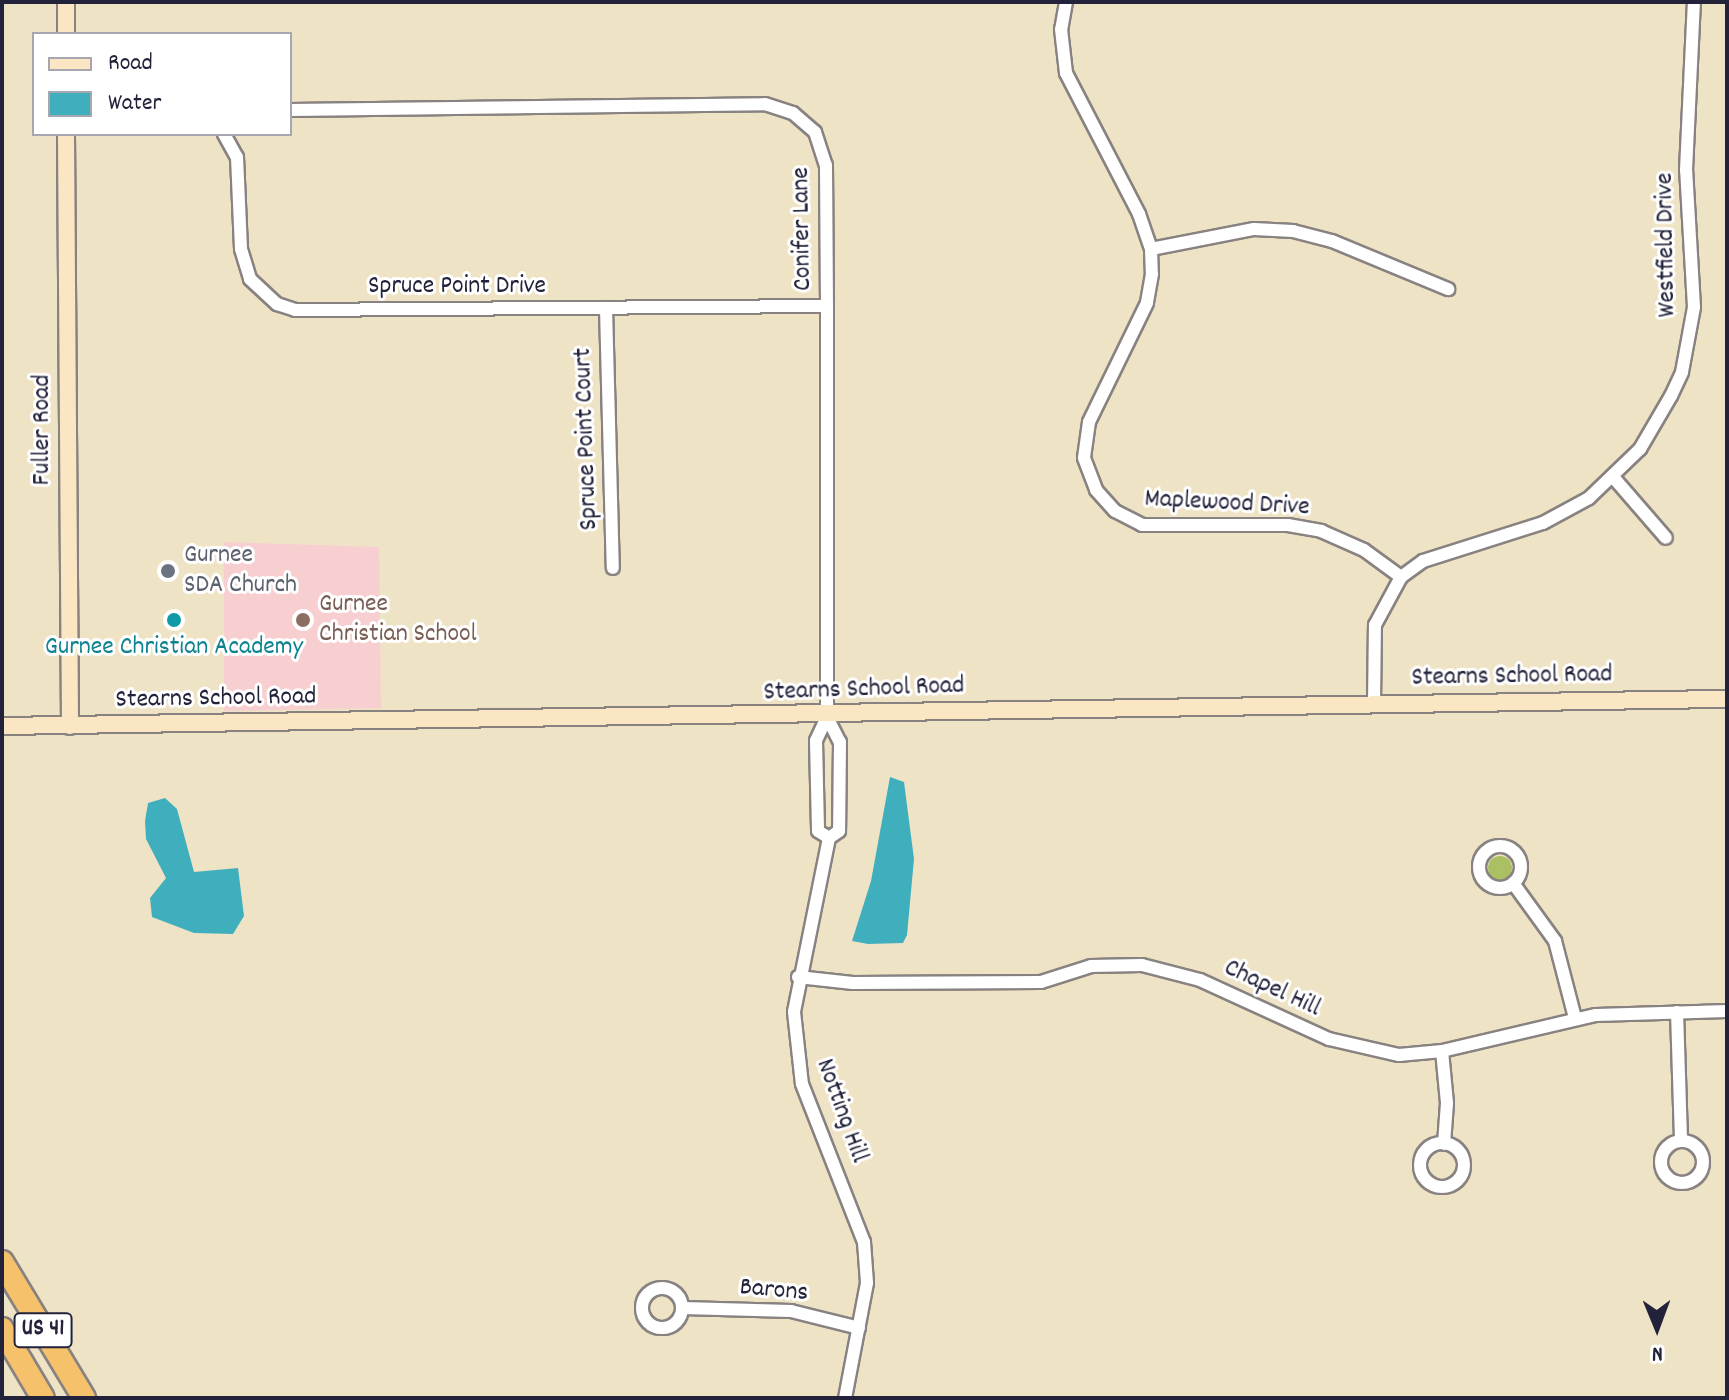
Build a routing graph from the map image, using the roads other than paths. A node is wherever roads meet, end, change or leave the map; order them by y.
1 (66, 2) edge
2 (1066, 2) edge
3 (1694, 2) edge
4 (66, 32) edge
5 (292, 110) edge
6 (66, 136) edge
7 (228, 138) edge
8 (1151, 249) junction
9 (1448, 289) dead end
10 (827, 306) junction
11 (606, 308) junction
12 (1614, 478) junction
13 (1666, 538) dead end
14 (613, 568) dead end
15 (1401, 577) junction
16 (1727, 699) edge
17 (1374, 703) junction
18 (827, 717) junction
19 (2, 726) edge
20 (70, 726) junction
21 (829, 838) junction
22 (1513, 883) dead end
23 (798, 977) junction
24 (1727, 1011) edge
25 (1677, 1012) junction
26 (1575, 1018) junction
27 (1442, 1051) junction
28 (1681, 1141) dead end
29 (1444, 1144) dead end
30 (2, 1262) edge
31 (683, 1308) dead end
32 (859, 1328) junction
33 (2, 1329) edge
34 (43, 1398) edge
35 (84, 1398) edge
36 (845, 1398) edge

1 - 4 main road
2 - 8 street, Maplewood Drive
3 - 12 street, Westfield Drive
5 - 10 street, Conifer Lane
6 - 20 main road, Fuller Road
7 - 11 street, Spruce Point Drive
8 - 9 street
8 - 15 street, Maplewood Drive
10 - 11 street, Spruce Point Drive
10 - 18 street, Conifer Lane
11 - 14 street, Spruce Point Court
12 - 13 street
12 - 15 street, Westfield Drive
15 - 17 street
16 - 17 main road, Stearns School Road
17 - 18 main road, Stearns School Road
18 - 20 main road, Stearns School Road
18 - 21 street, Notting Hill
18 - 21 street
19 - 20 main road, Stearns School Road
21 - 23 street, Notting Hill
22 - 26 street
23 - 27 street, Chapel Hill
23 - 32 street, Notting Hill
24 - 25 street, Chapel Hill
25 - 26 street, Chapel Hill
25 - 28 street
26 - 27 street, Chapel Hill
27 - 29 street
30 - 35 highway, US 41
31 - 32 street, Barons
32 - 36 street, Notting Hill
33 - 34 highway, US 41

